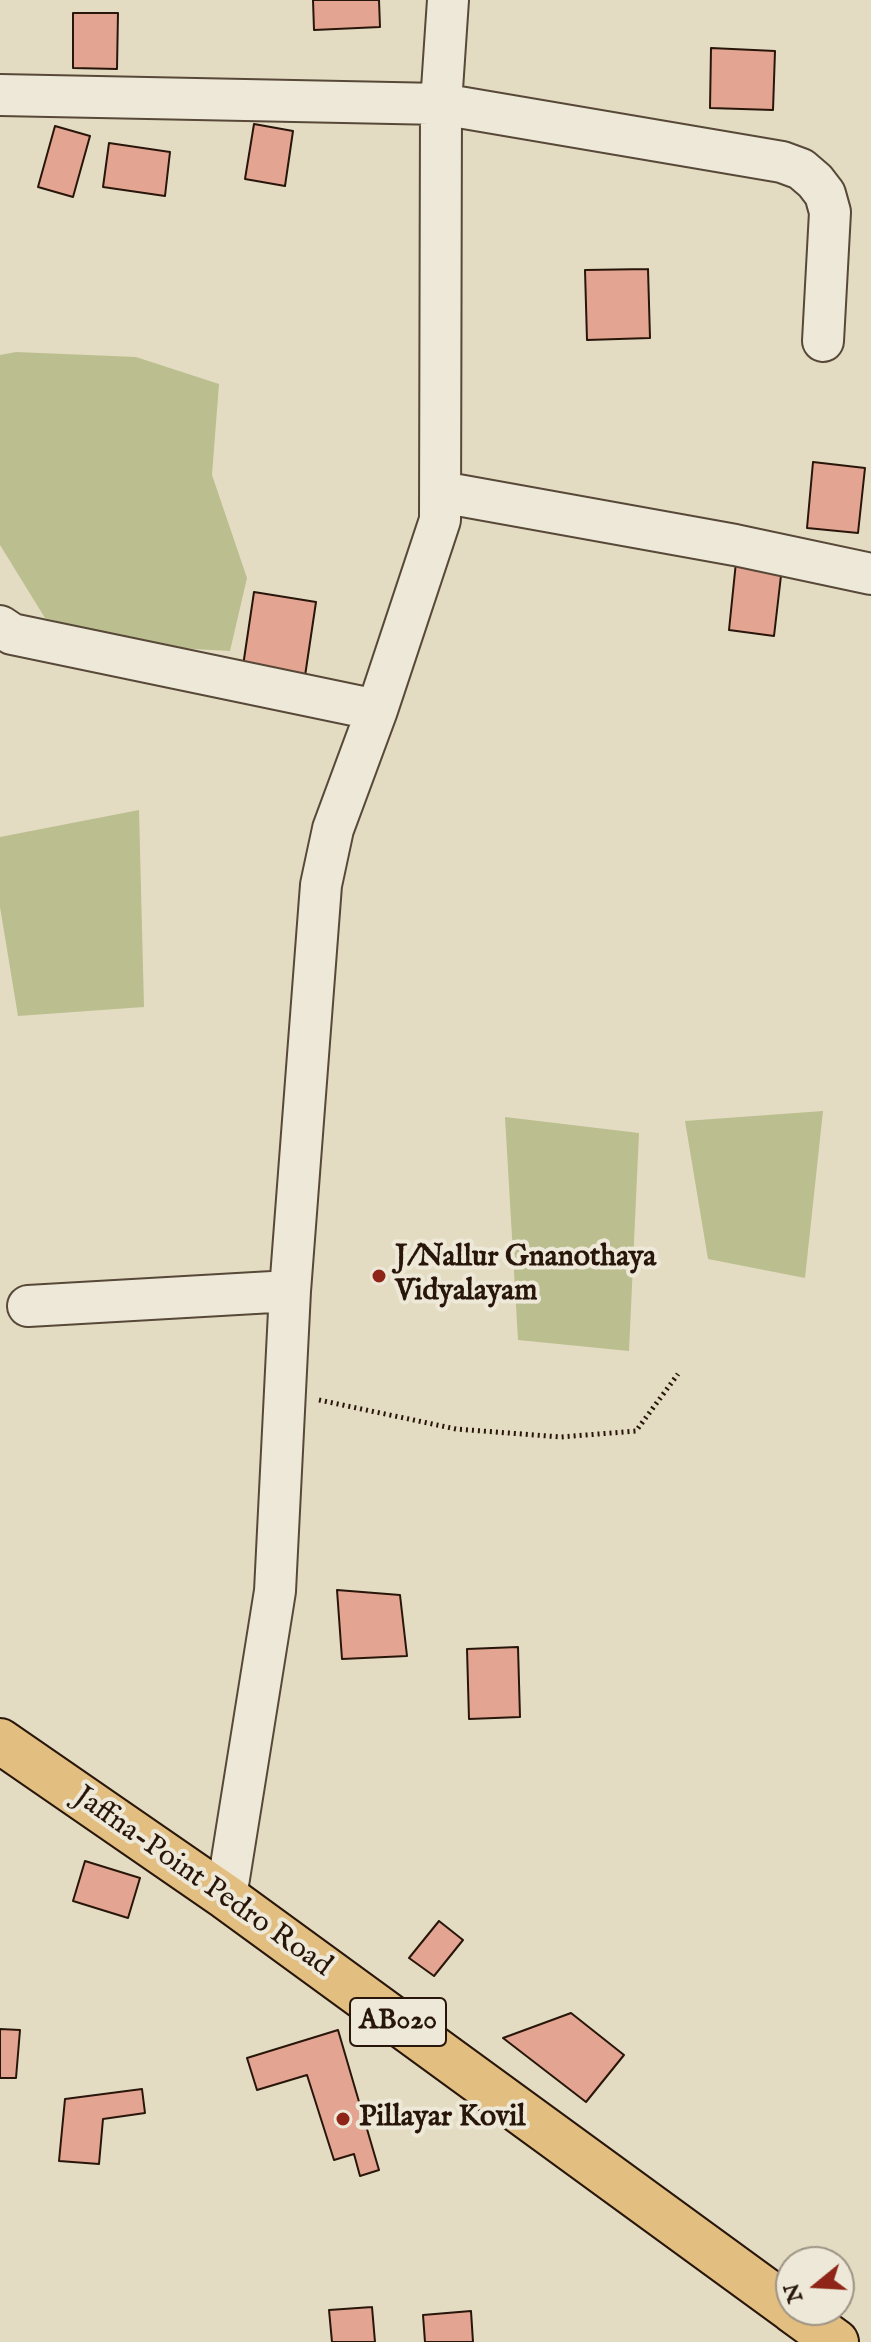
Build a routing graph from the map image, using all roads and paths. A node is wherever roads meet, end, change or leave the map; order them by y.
1 (448, 0) edge
2 (0, 95) edge
3 (441, 104) junction
4 (823, 341) dead end
5 (441, 492) junction
6 (871, 574) edge
7 (0, 626) edge
8 (377, 710) junction
9 (290, 1291) junction
10 (28, 1306) dead end
11 (678, 1374) dead end
12 (286, 1394) junction
13 (0, 1741) edge
14 (226, 1897) junction
15 (775, 2298) edge
16 (814, 2326) edge
17 (836, 2342) edge

1 - 3 street
2 - 3 street
3 - 4 street
3 - 5 street
5 - 6 street
5 - 8 street
7 - 8 street
8 - 9 street
9 - 10 street
9 - 12 street
11 - 12 path
12 - 14 street
13 - 14 main road, Jaffna-Point Pedro Road / AB020
14 - 15 main road, Jaffna-Point Pedro Road / AB020
16 - 17 main road, Jaffna-Point Pedro Road / AB020

